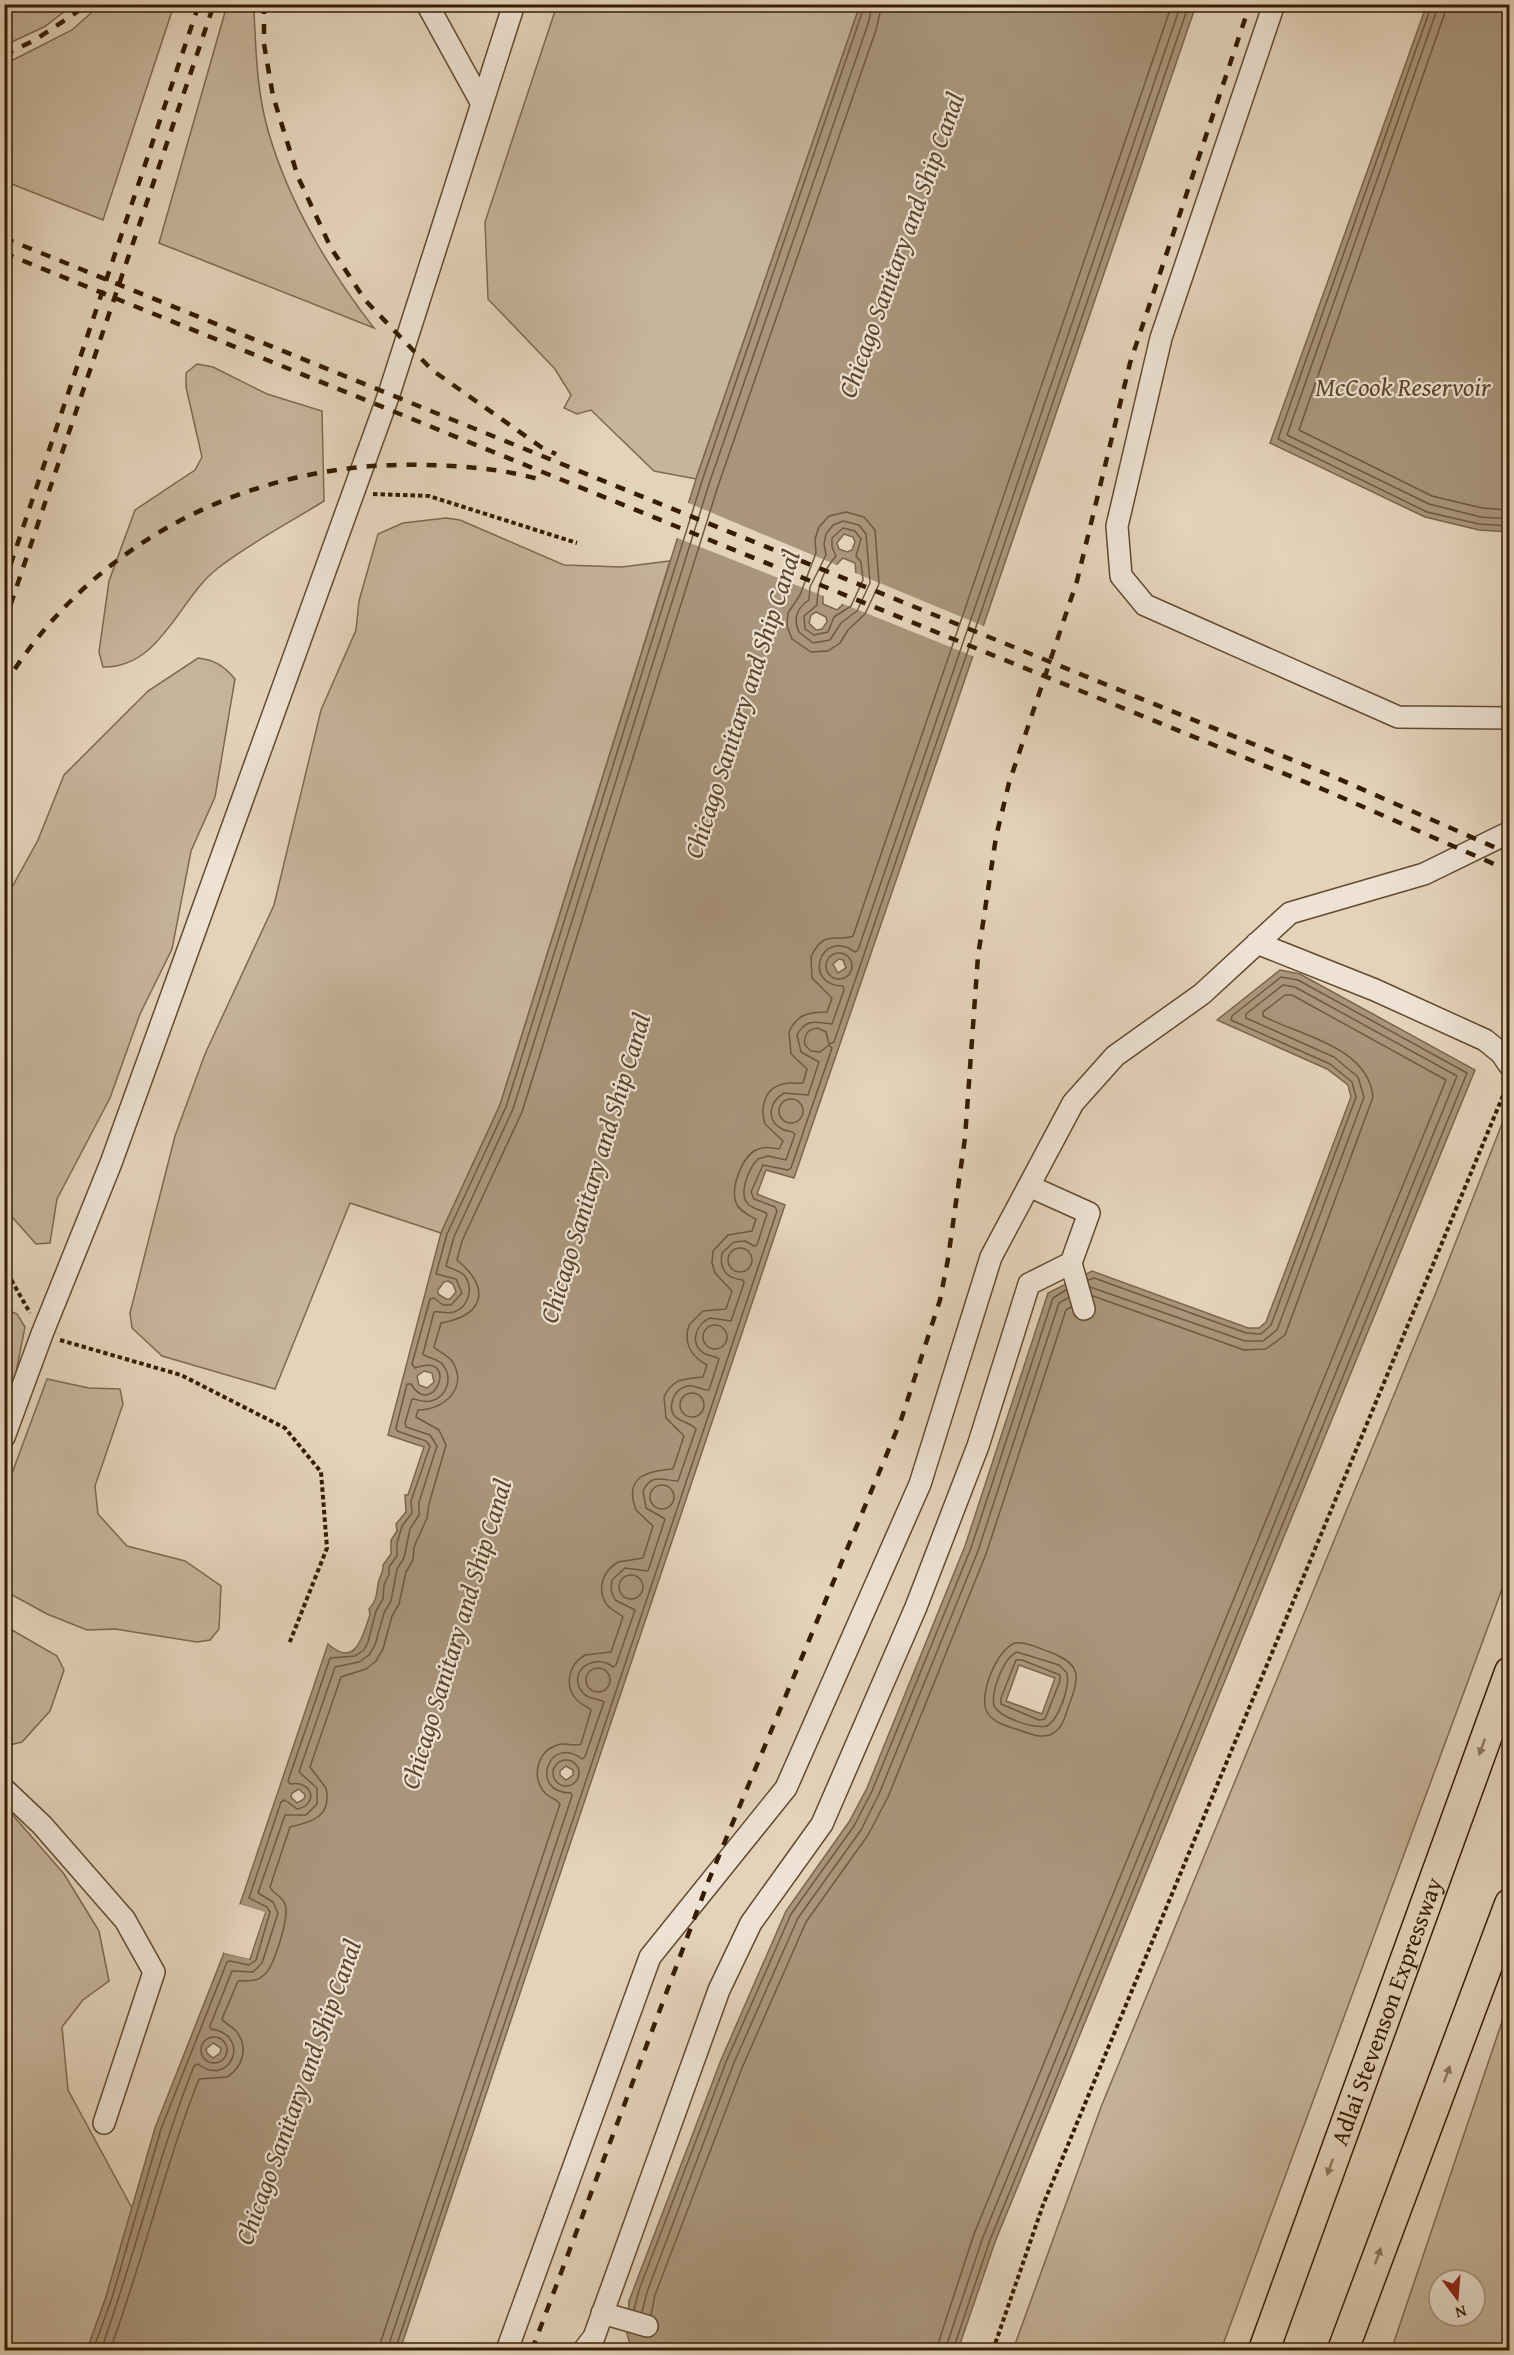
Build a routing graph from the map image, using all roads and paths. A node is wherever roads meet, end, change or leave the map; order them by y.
1 (427, 4) edge
2 (514, 4) edge
3 (1274, 4) edge
4 (481, 102) junction
5 (351, 493) junction
6 (577, 543) dead end
7 (1509, 718) edge
8 (1509, 832) edge
9 (1257, 943) junction
10 (1509, 1066) edge
11 (1509, 1079) edge
12 (1029, 1186) junction
13 (1071, 1263) junction
14 (4, 1267) edge
15 (1084, 1309) dead end
16 (42, 1334) junction
17 (4, 1437) edge
18 (289, 1644) dead end
19 (1509, 1672) edge
20 (4, 1789) edge
21 (1509, 1904) edge
22 (104, 2123) dead end
23 (1363, 2298) junction
24 (602, 2313) junction
25 (647, 2326) dead end
26 (507, 2350) edge
27 (584, 2350) edge
28 (993, 2350) edge
29 (1264, 2350) edge
30 (1343, 2350) edge
31 (1348, 2350) edge

1 - 4 lane
2 - 4 lane
3 - 7 lane
4 - 5 lane
5 - 6 path
5 - 16 lane
8 - 9 lane
9 - 10 lane
9 - 12 lane
11 - 28 path
12 - 13 lane
12 - 26 lane
13 - 15 lane
13 - 24 lane
14 - 16 path
16 - 17 lane
16 - 18 path
19 -> 29 highway, Adlai Stevenson Expressway
20 - 22 lane
23 -> 21 highway
23 - 30 highway
23 - 31 highway
24 - 25 lane
24 - 27 lane

